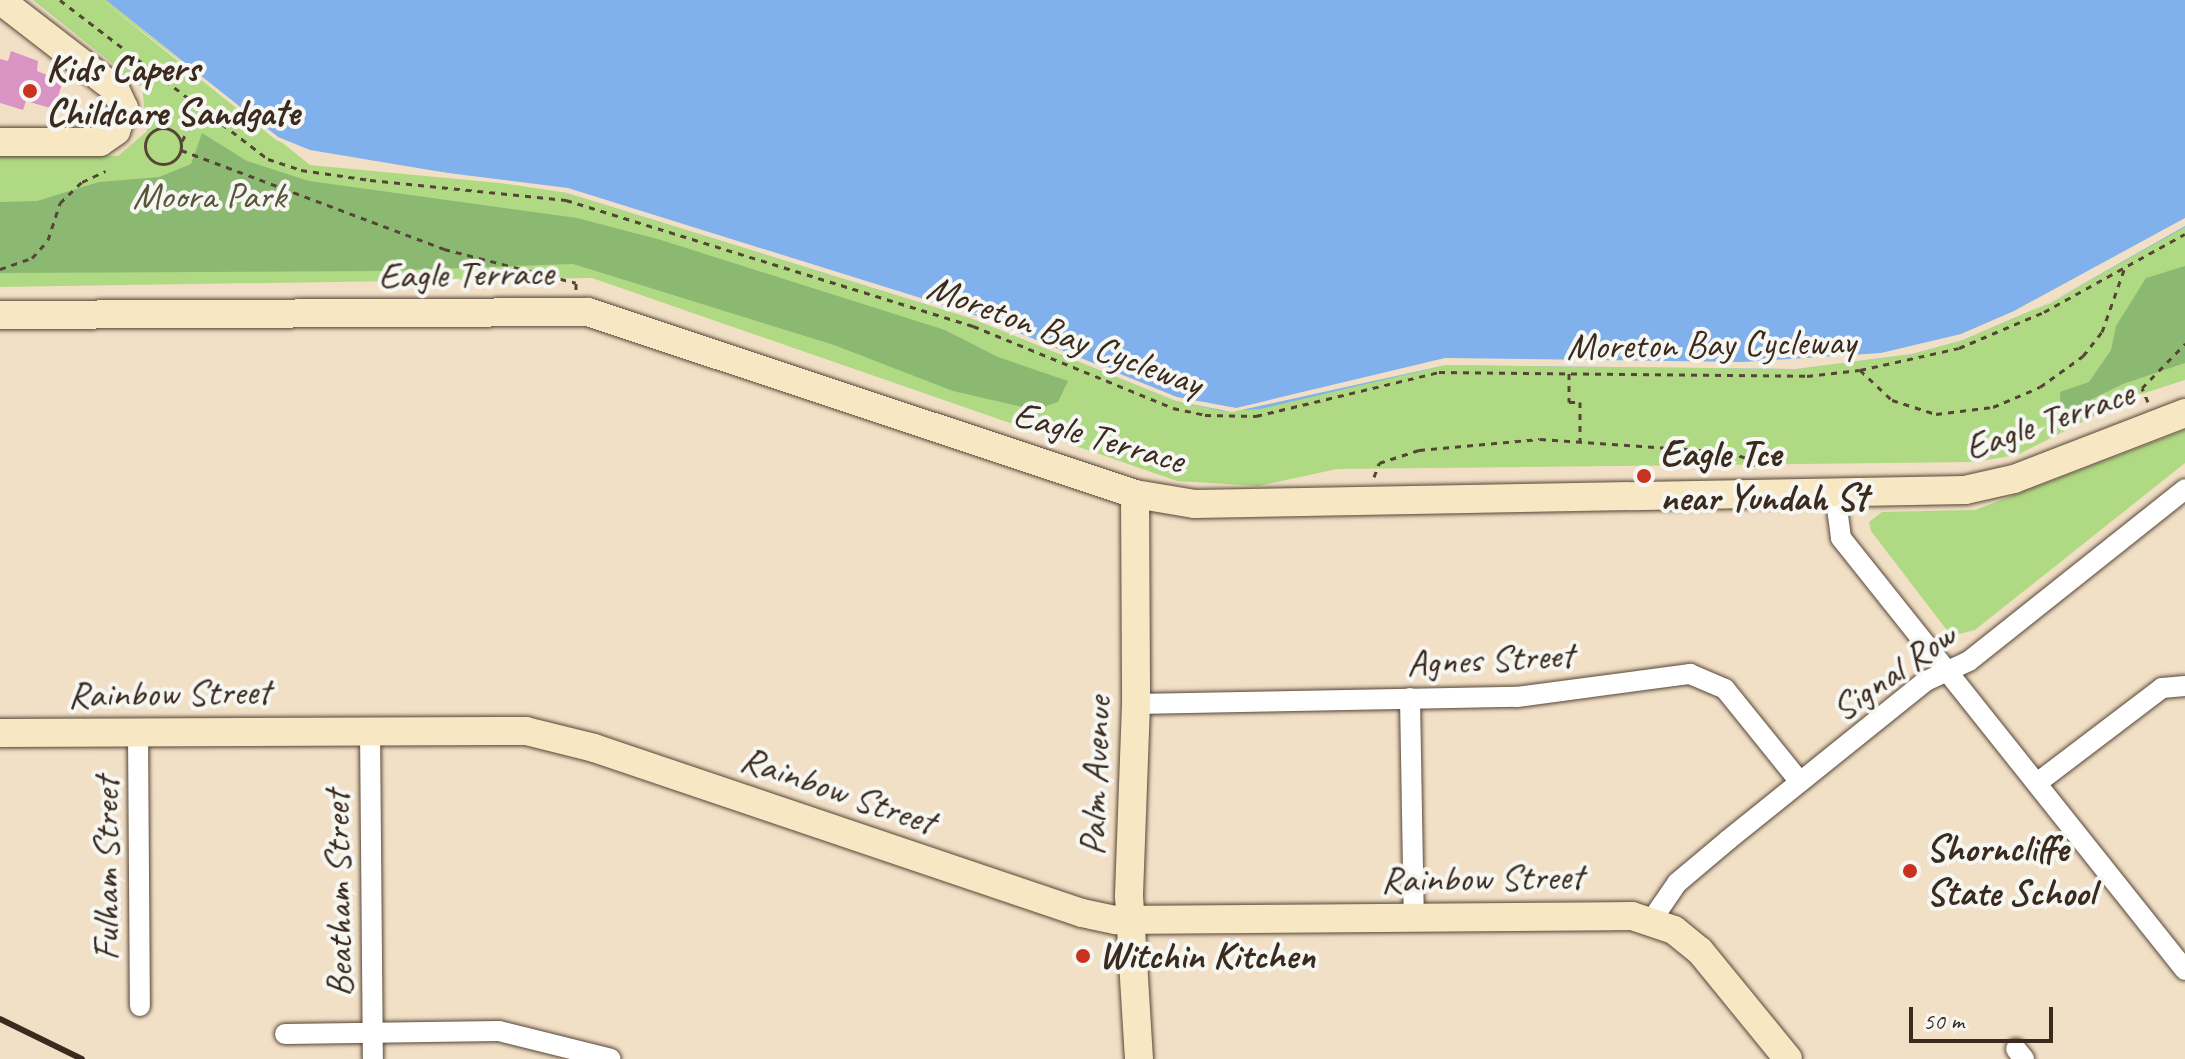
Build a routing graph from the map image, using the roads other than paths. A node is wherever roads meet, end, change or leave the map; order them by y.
1 (0, 0) edge
2 (0, 142) edge
3 (0, 315) edge
4 (2185, 413) edge
5 (2184, 492) edge
6 (1835, 493) junction
7 (1135, 494) junction
8 (1949, 670) junction
9 (2185, 688) edge
10 (1410, 698) junction
11 (1136, 704) junction
12 (2185, 704) edge
13 (370, 729) junction
14 (138, 732) junction
15 (0, 733) edge
16 (1800, 782) junction
17 (2037, 783) junction
18 (1414, 917) junction
19 (1130, 920) junction
20 (1651, 921) junction
21 (2185, 970) edge
22 (140, 1006) dead end
23 (374, 1031) junction
24 (285, 1034) dead end
25 (551, 1050) edge
26 (373, 1059) edge
27 (611, 1059) edge
28 (1139, 1059) edge
29 (1788, 1059) edge

1 - 2 street
3 - 7 street, Eagle Terrace
4 - 6 street, Eagle Terrace
5 - 8 street, Signal Row
6 - 7 street, Eagle Terrace
6 - 8 street
7 - 11 street, Palm Avenue
8 - 16 street, Signal Row
8 - 17 street
9 - 12 street
9 - 17 street
10 - 11 street, Agnes Street
10 - 16 street, Agnes Street
10 - 18 street
11 - 19 street, Palm Avenue
13 - 14 street, Rainbow Street
13 - 19 street, Rainbow Street
13 - 23 street, Beatham Street
14 - 15 street, Rainbow Street
14 - 22 street, Fulham Street
16 - 20 street, Signal Row
17 - 21 street
18 - 19 street, Rainbow Street
18 - 20 street, Rainbow Street
19 - 28 street, Palm Avenue
20 - 29 street
23 - 24 street
23 - 25 street
23 - 26 street, Beatham Street
25 - 27 street

